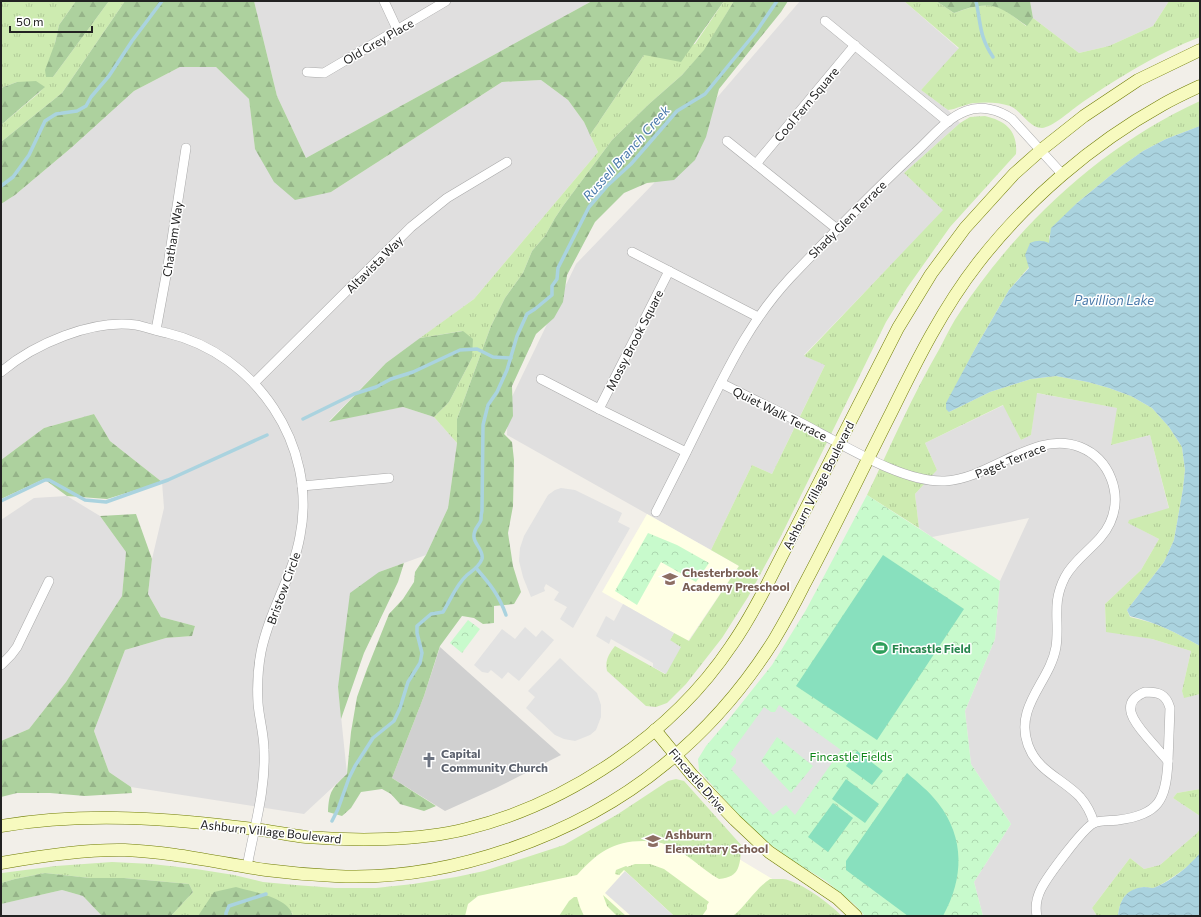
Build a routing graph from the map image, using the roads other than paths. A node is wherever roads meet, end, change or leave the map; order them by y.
1 (384, 1) edge
2 (446, 1) edge
3 (825, 21) dead end
4 (397, 29) junction
5 (855, 45) junction
6 (1200, 50) edge
7 (307, 72) dead end
8 (1200, 86) edge
9 (948, 122) junction
10 (727, 141) dead end
11 (186, 148) dead end
12 (1041, 150) junction
13 (507, 162) dead end
14 (756, 164) junction
15 (1063, 175) junction
16 (837, 229) junction
17 (632, 252) dead end
18 (669, 271) junction
19 (758, 317) junction
20 (156, 330) junction
21 (1, 372) edge
22 (541, 379) dead end
23 (254, 382) junction
24 (721, 383) junction
25 (599, 409) junction
26 (839, 443) junction
27 (686, 452) junction
28 (868, 458) junction
29 (389, 478) dead end
30 (302, 486) junction
31 (656, 512) dead end
32 (49, 582) dead end
33 (1, 665) edge
34 (655, 730) junction
35 (676, 755) junction
36 (1168, 761) junction
37 (1094, 823) junction
38 (1, 826) edge
39 (254, 829) junction
40 (1, 863) edge
41 (247, 867) junction
42 (856, 916) edge
43 (1037, 916) edge

1 - 4 street
2 - 4 street, Old Grey Place
3 - 5 street
4 - 7 street, Old Grey Place
5 - 9 street
5 - 14 street, Cool Fern Square
6 - 12 main road, Ashburn Village Boulevard
8 - 15 main road
9 - 12 street, Shady Glen Terrace
9 - 16 street, Shady Glen Terrace
10 - 14 street
11 - 20 street, Chatham Way
12 - 15 street, Shady Glen Terrace
12 - 26 main road, Ashburn Village Boulevard
13 - 23 street, Altavista Way
14 - 16 street
15 - 28 main road
16 - 19 street, Shady Glen Terrace
17 - 18 street
18 - 19 street
18 - 25 street, Mossy Brook Square
19 - 24 street, Shady Glen Terrace
20 - 21 street, Bristow Circle
20 - 23 street, Bristow Circle
22 - 25 street
23 - 30 street, Bristow Circle
24 - 26 street, Quiet Walk Terrace
24 - 27 street, Shady Glen Terrace
25 - 27 street
26 - 28 street, Paget Terrace
26 - 34 main road, Ashburn Village Boulevard
27 - 31 street, Shady Glen Terrace
28 - 35 main road
28 - 37 street, Paget Terrace
29 - 30 street
30 - 39 street, Bristow Circle
32 - 33 street
34 - 35 main road, Fincastle Drive
34 - 39 main road, Ashburn Village Boulevard
35 - 41 main road
35 - 42 main road, Fincastle Drive
36 - 36 street
36 - 37 street
37 - 43 street
38 - 39 main road, Ashburn Village Boulevard
39 - 41 street, Bristow Circle
40 - 41 main road

